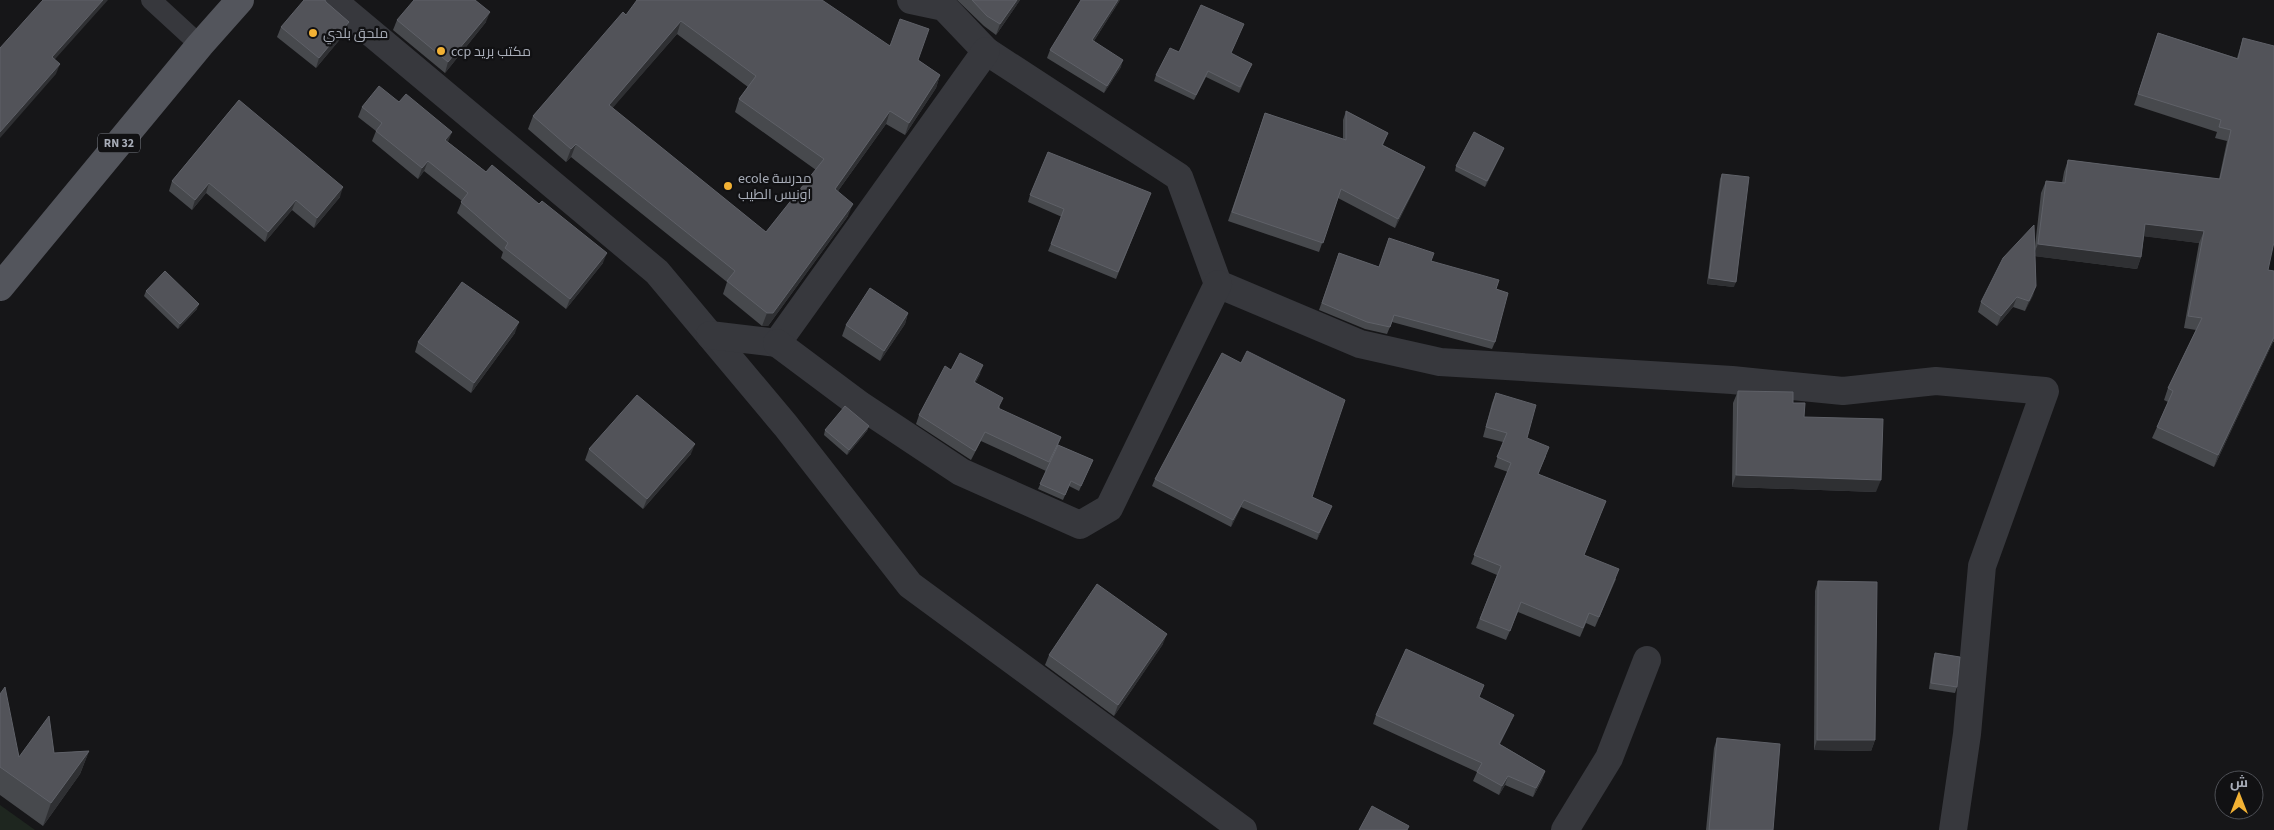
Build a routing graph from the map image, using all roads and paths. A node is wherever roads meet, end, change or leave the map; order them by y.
1 (151, 0) edge
2 (240, 0) edge
3 (911, 0) edge
4 (340, 2) edge
5 (200, 45) junction
6 (986, 51) junction
7 (2, 278) edge
8 (1218, 284) junction
9 (710, 335) junction
10 (777, 342) junction
11 (1647, 660) dead end
12 (1243, 830) edge
13 (1565, 830) edge
14 (1954, 830) edge

1 - 5 lane
2 - 5 main road, RN 32
3 - 6 street
4 - 9 street
5 - 7 main road, RN 32
6 - 8 street
6 - 10 street
8 - 10 street
8 - 14 street
9 - 10 street
9 - 12 street
11 - 13 street

